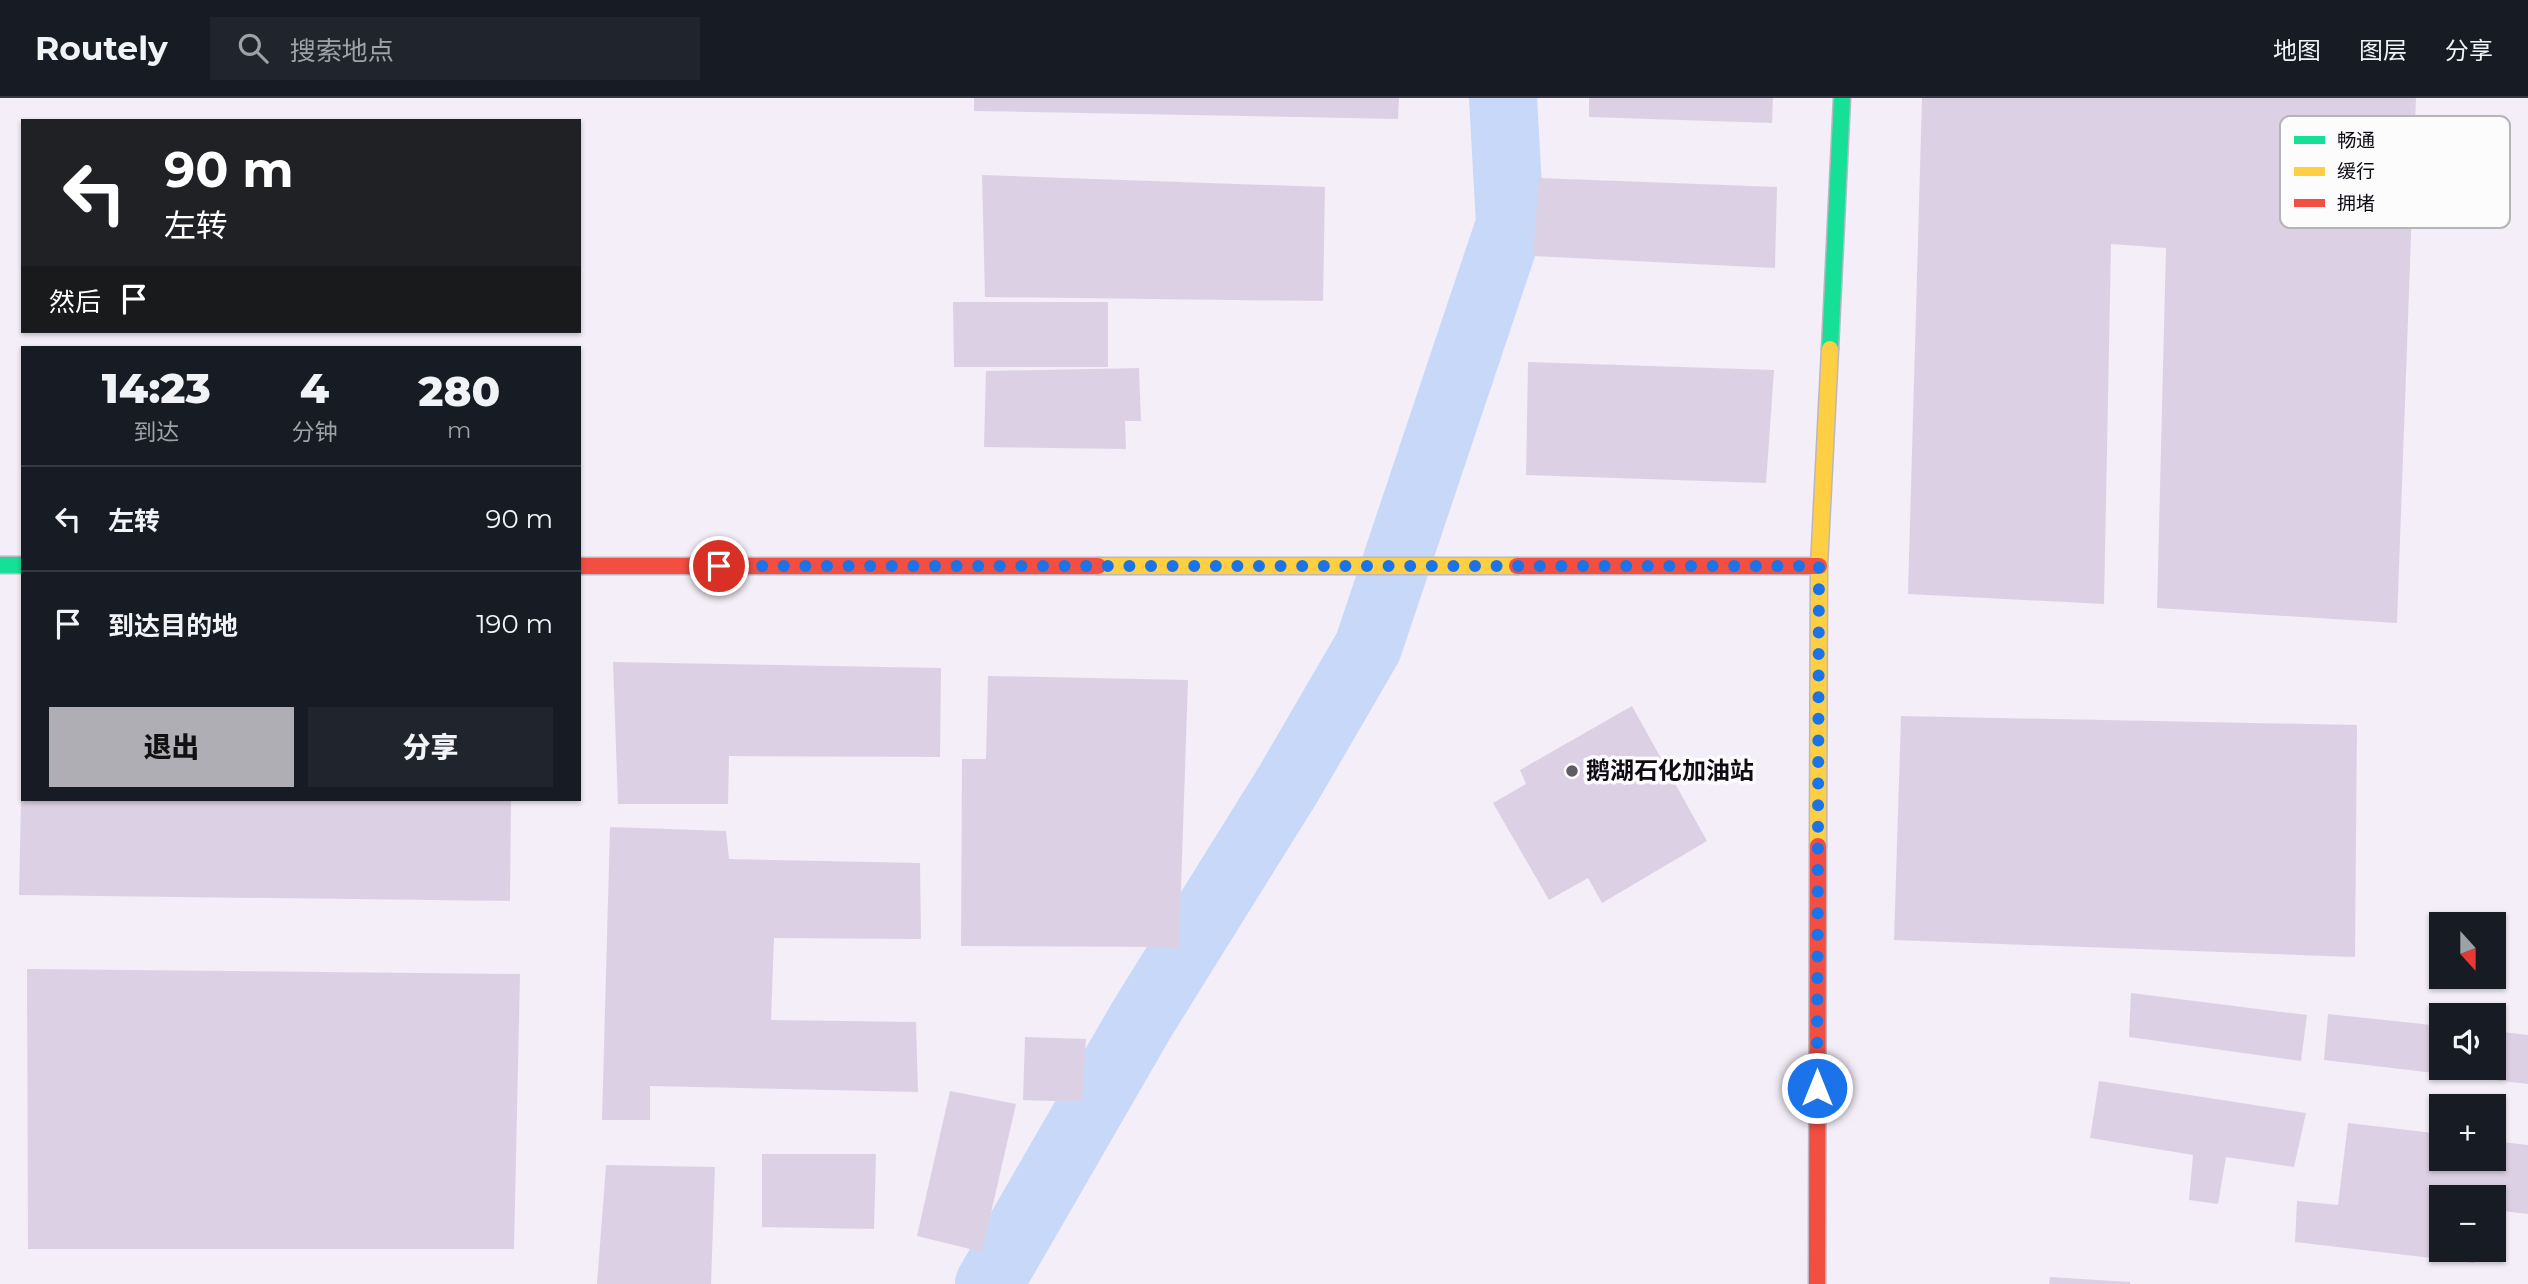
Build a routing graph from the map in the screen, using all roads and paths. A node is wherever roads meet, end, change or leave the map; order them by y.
1 (1842, 98) edge
2 (0, 565) edge
3 (21, 565) edge
4 (581, 566) edge
5 (1819, 566) junction
6 (1816, 1284) edge

1 - 5 main road
2 - 3 main road
4 - 5 main road
5 - 6 main road

